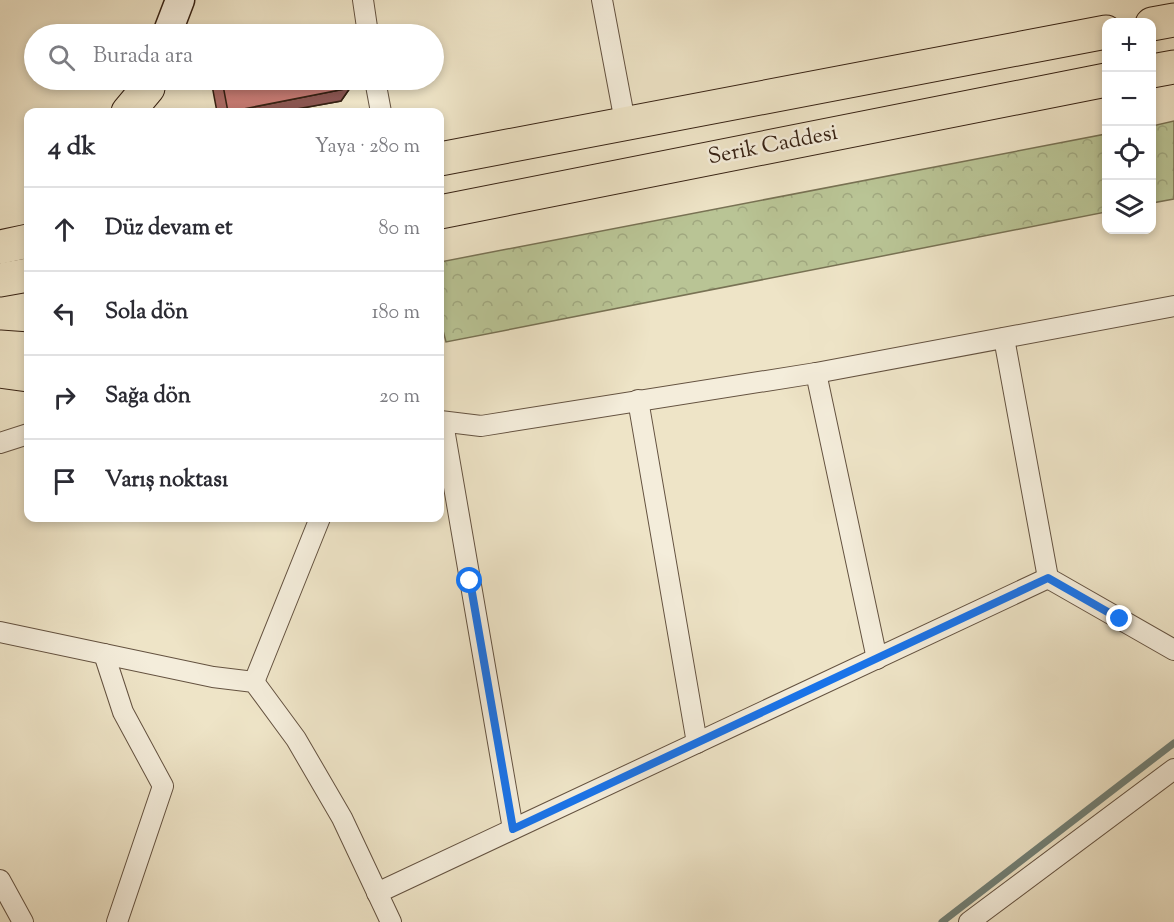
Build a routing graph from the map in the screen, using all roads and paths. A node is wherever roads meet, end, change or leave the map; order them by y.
1 (180, 0) edge
2 (363, 0) edge
3 (602, 0) edge
4 (1174, 20) edge
5 (1156, 23) edge
6 (171, 24) edge
7 (367, 24) edge
8 (1102, 33) edge
9 (1174, 67) edge
10 (1156, 70) edge
11 (1102, 81) edge
12 (377, 90) edge
13 (380, 108) edge
14 (625, 122) junction
15 (497, 149) junction
16 (444, 158) edge
17 (444, 175) edge
18 (444, 211) edge
19 (24, 243) edge
20 (0, 247) edge
21 (24, 276) edge
22 (0, 280) edge
23 (24, 296) edge
24 (0, 300) edge
25 (1174, 306) edge
26 (1004, 338) junction
27 (0, 347) edge
28 (24, 349) edge
29 (0, 371) edge
30 (816, 373) junction
31 (24, 374) edge
32 (638, 400) junction
33 (444, 422) edge
34 (24, 435) edge
35 (444, 439) edge
36 (0, 443) edge
37 (318, 522) edge
38 (1048, 578) junction
39 (0, 632) edge
40 (1174, 650) edge
41 (104, 654) junction
42 (877, 658) junction
43 (255, 682) junction
44 (697, 743) junction
45 (1174, 770) edge
46 (513, 829) junction
47 (0, 880) edge
48 (377, 893) junction
49 (23, 922) edge
50 (117, 922) edge
51 (391, 922) edge
52 (969, 922) edge

1 - 6 street
2 - 7 street
3 - 14 street
4 - 5 highway
8 - 14 highway
9 - 10 highway
11 - 18 highway, Serik Caddesi
12 - 13 street
14 - 15 highway
15 - 16 highway
15 - 17 highway
19 - 20 highway
21 - 22 highway
23 - 24 highway
25 - 26 street
26 - 30 street
26 - 38 street
27 - 28 highway
29 - 31 highway
30 - 32 street
30 - 42 street
32 - 33 street
32 - 44 street
34 - 36 street
35 - 46 street
37 - 43 street
38 - 40 street
38 - 42 street
39 - 41 street
41 - 43 street
41 - 50 street
42 - 44 street
43 - 48 street
44 - 46 street
45 - 52 street
46 - 48 street
47 - 49 street
48 - 51 street

